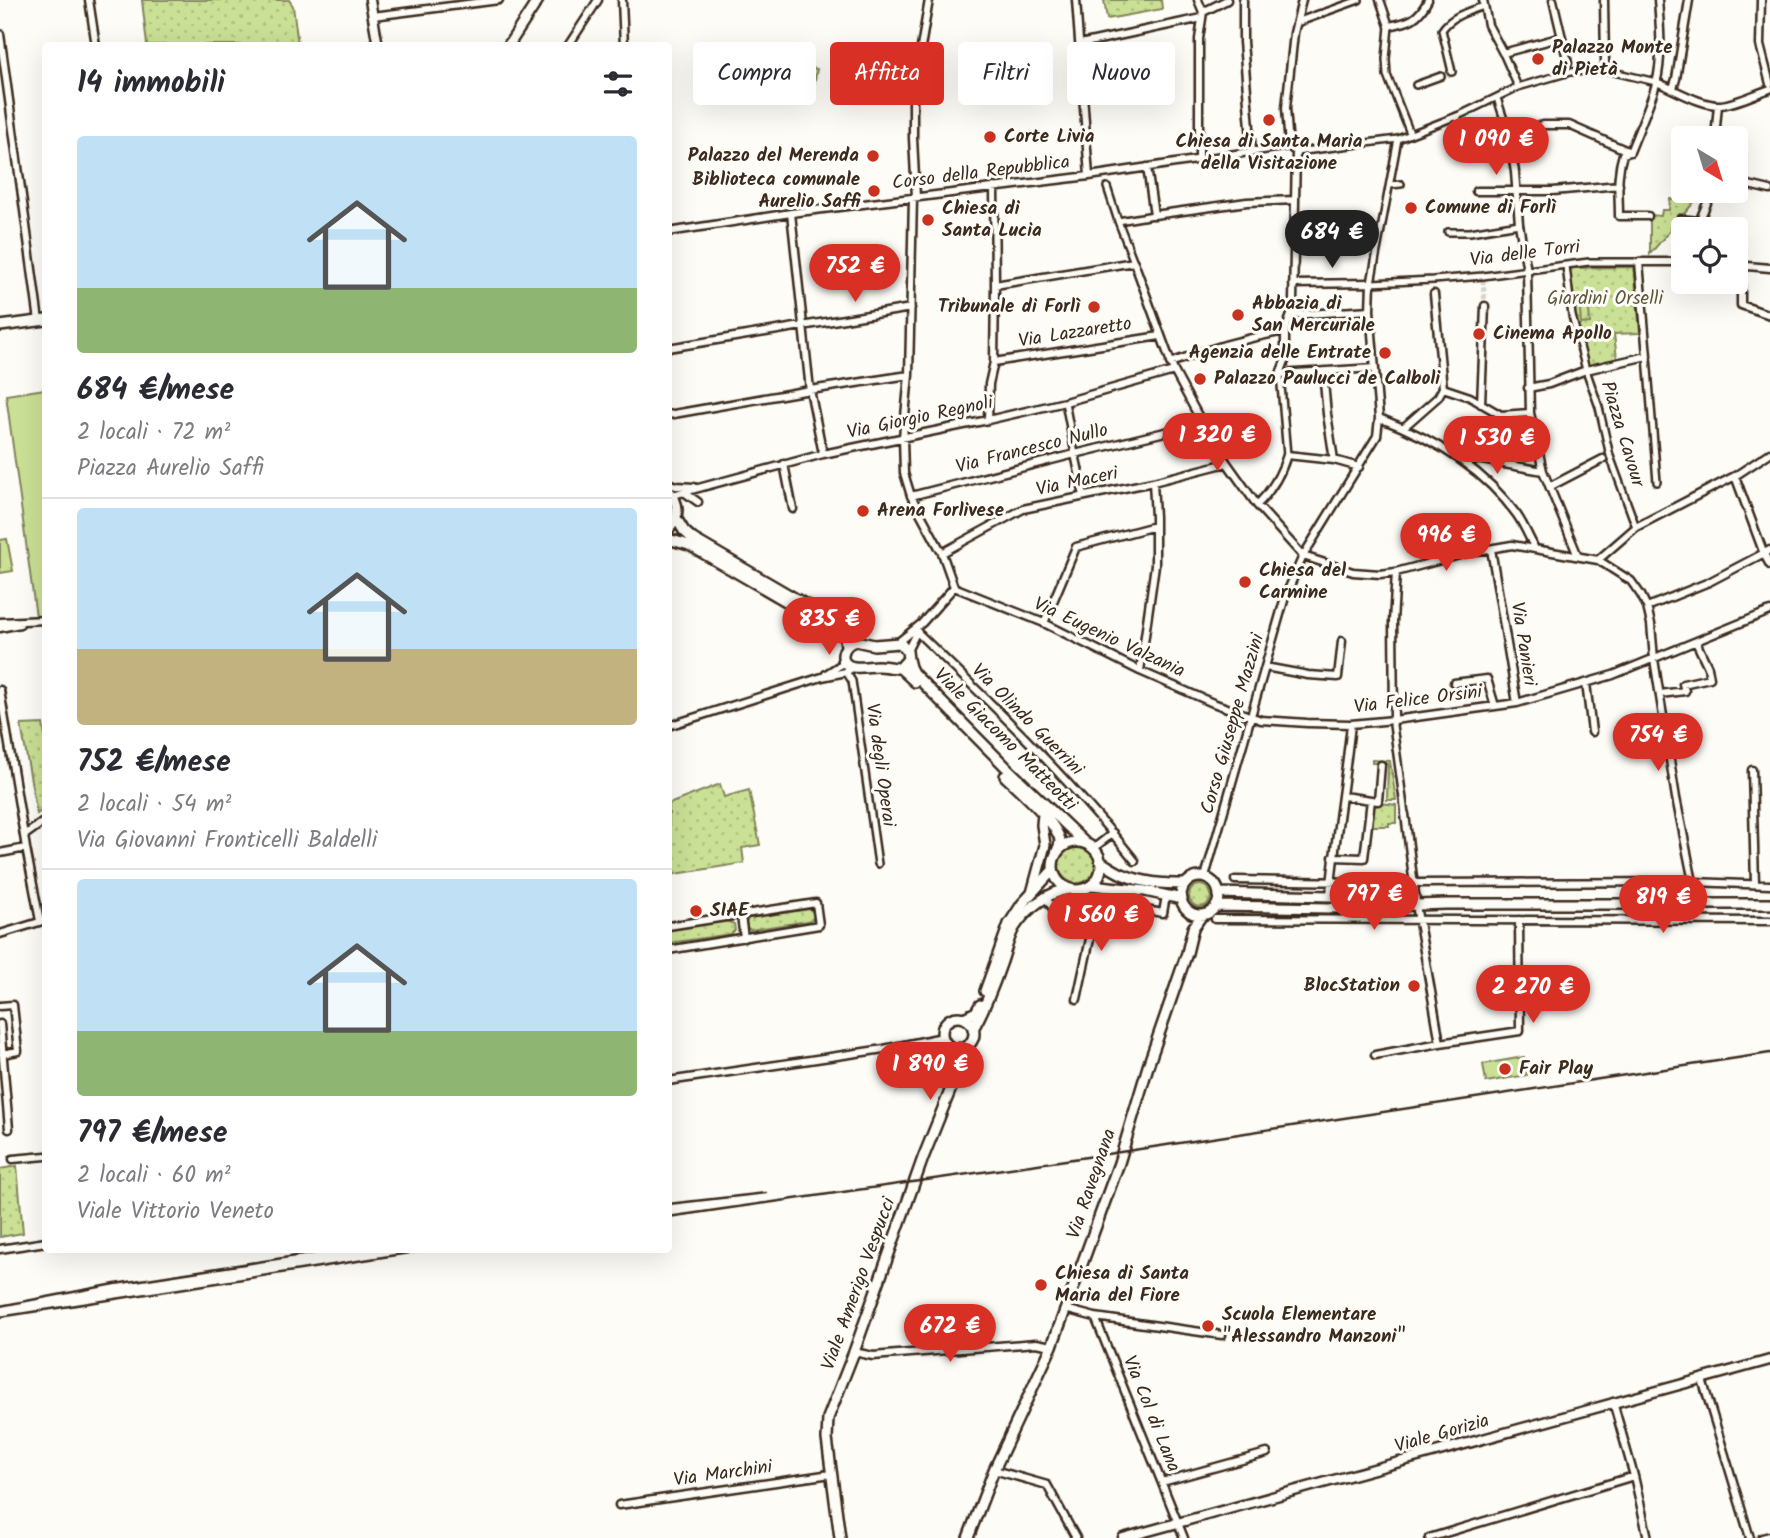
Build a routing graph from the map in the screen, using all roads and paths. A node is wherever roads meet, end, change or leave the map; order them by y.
1 (89, 0) edge
2 (370, 0) edge
3 (499, 0) edge
4 (598, 0) edge
5 (622, 0) edge
6 (929, 0) edge
7 (1076, 0) edge
8 (1198, 0) edge
9 (1227, 0) edge
10 (1243, 0) edge
11 (1302, 0) edge
12 (1359, 0) edge
13 (1380, 0) edge
14 (1428, 0) edge
15 (1553, 0) edge
16 (1604, 0) edge
17 (1658, 0) edge
18 (1689, 0) edge
19 (1761, 0) edge
20 (533, 2) edge
21 (1484, 3) edge
22 (1320, 14) joint
23 (1202, 15) junction
24 (373, 16) junction
25 (1298, 22) junction
26 (1389, 26) junction
27 (0, 34) edge
28 (1562, 37) junction
29 (95, 42) edge
30 (377, 42) edge
31 (510, 42) edge
32 (571, 42) edge
33 (624, 42) edge
34 (1080, 42) edge
35 (1088, 42) edge
36 (1503, 53) junction
37 (1568, 62) joint
38 (1605, 66) junction
39 (1451, 72) dead end
40 (1570, 72) junction
41 (1441, 76) dead end
42 (1656, 82) junction
43 (1416, 85) dead end
44 (1770, 86) edge
45 (1518, 87) junction
46 (1673, 88) junction
47 (1496, 98) junction
48 (1084, 105) edge
49 (1718, 105) junction
50 (1457, 117) junction
51 (1716, 126) edge
52 (1524, 129) dead end
53 (1410, 134) junction
54 (1512, 134) junction
55 (1398, 139) junction
56 (1289, 146) junction
57 (1252, 152) junction
58 (1296, 152) junction
59 (1630, 152) junction
60 (1199, 159) junction
61 (1147, 167) junction
62 (1089, 176) junction
63 (1401, 184) dead end
64 (1390, 185) junction
65 (1619, 185) junction
66 (1748, 185) edge
67 (994, 187) junction
68 (1107, 187) dead end
69 (1517, 190) junction
70 (1770, 190) edge
71 (1476, 191) dead end
72 (914, 198) junction
73 (1296, 200) junction
74 (791, 214) junction
75 (1154, 215) junction
76 (1648, 216) dead end
77 (1118, 220) junction
78 (1519, 224) junction
79 (672, 231) edge
80 (1448, 232) dead end
81 (1671, 261) edge
82 (1134, 262) junction
83 (1639, 262) junction
84 (1566, 266) junction
85 (1748, 266) edge
86 (1770, 268) edge
87 (1527, 271) junction
88 (1417, 272) dead end
89 (1433, 280) junction
90 (1417, 281) junction
91 (1371, 283) junction
92 (995, 285) junction
93 (1293, 285) junction
94 (1740, 294) edge
95 (1434, 295) joint
96 (1485, 306) tunnel mouth
97 (911, 309) junction
98 (1370, 310) junction
99 (1291, 315) junction
100 (1770, 315) edge
101 (42, 320) edge
102 (0, 326) edge
103 (804, 326) junction
104 (1285, 331) junction
105 (1160, 336) junction
106 (672, 347) edge
107 (1647, 356) junction
108 (994, 362) junction
109 (1170, 363) junction
110 (1375, 368) junction
111 (1586, 370) junction
112 (1174, 371) junction
113 (1323, 372) junction
114 (1280, 374) junction
115 (909, 376) junction
116 (1443, 388) junction
117 (1528, 388) junction
118 (810, 390) junction
119 (1065, 402) junction
120 (1481, 404) junction
121 (1530, 413) junction
122 (672, 414) edge
123 (1379, 418) junction
124 (988, 420) junction
125 (1202, 423) junction
126 (1404, 427) junction
127 (903, 437) junction
128 (1770, 453) edge
129 (823, 454) junction
130 (1075, 454) junction
131 (1452, 454) junction
132 (1287, 455) junction
133 (1606, 458) junction
134 (1334, 460) junction
135 (1227, 463) junction
136 (784, 464) junction
137 (1359, 467) junction
138 (1544, 471) junction
139 (1735, 476) junction
140 (1153, 482) junction
141 (1657, 482) dead end
142 (672, 484) edge
143 (1550, 486) junction
144 (699, 488) junction
145 (684, 492) junction
146 (672, 493) edge
147 (672, 495) edge
148 (911, 496) junction
149 (1084, 496) junction
150 (698, 502) dead end
151 (1257, 505) junction
152 (793, 509) dead end
153 (676, 519) junction
154 (672, 524) edge
155 (1155, 526) junction
156 (1636, 527) junction
157 (672, 540) edge
158 (1535, 549) junction
159 (1491, 550) junction
160 (1767, 552) edge
161 (942, 553) junction
162 (1303, 556) junction
163 (1578, 556) junction
164 (1598, 560) junction
165 (1770, 565) edge
166 (1396, 572) junction
167 (954, 587) junction
168 (1647, 607) junction
169 (1770, 611) edge
170 (42, 620) edge
171 (0, 622) edge
172 (26, 622) junction
173 (922, 623) junction
174 (1044, 624) junction
175 (0, 628) edge
176 (917, 632) junction
177 (856, 640) junction
178 (1342, 641) dead end
179 (1696, 642) junction
180 (897, 643) junction
181 (846, 646) junction
182 (908, 655) junction
183 (1654, 659) junction
184 (848, 667) junction
185 (1265, 667) junction
186 (900, 668) junction
187 (1140, 671) junction
188 (1454, 683) dead end
189 (1586, 683) junction
190 (0, 690) edge
191 (1661, 694) junction
192 (1517, 703) junction
193 (1495, 706) junction
194 (1252, 717) junction
195 (1394, 720) junction
196 (1351, 724) junction
197 (672, 725) edge
198 (1592, 732) dead end
199 (1381, 765) dead end
200 (1752, 769) dead end
201 (1343, 796) junction
202 (1371, 800) junction
203 (1043, 814) junction
204 (1405, 814) joint
205 (42, 823) edge
206 (1113, 833) junction
207 (25, 835) junction
208 (1084, 842) junction
209 (26, 848) junction
210 (1094, 848) junction
211 (0, 853) edge
212 (1055, 857) junction
213 (1334, 857) junction
214 (1135, 861) dead end
215 (1101, 862) junction
216 (878, 864) dead end
217 (1053, 870) junction
218 (1206, 877) junction
219 (1235, 880) dead end
220 (1331, 881) junction
221 (1693, 882) junction
222 (1414, 883) junction
223 (1185, 884) junction
224 (1755, 884) junction
225 (1092, 885) junction
226 (1770, 885) edge
227 (1070, 889) junction
228 (1219, 893) junction
229 (1032, 895) junction
230 (1166, 896) junction
231 (1330, 896) junction
232 (1045, 897) junction
233 (1182, 899) junction
234 (1098, 902) junction
235 (1416, 903) junction
236 (1693, 904) junction
237 (1770, 904) edge
238 (1216, 906) junction
239 (1274, 907) junction
240 (1330, 908) junction
241 (1202, 915) junction
242 (740, 916) junction
243 (42, 917) edge
244 (1274, 918) junction
245 (1215, 919) dead end
246 (1330, 919) junction
247 (1418, 919) junction
248 (1520, 920) junction
249 (42, 921) edge
250 (1770, 921) edge
251 (1693, 922) junction
252 (672, 925) edge
253 (0, 934) edge
254 (744, 938) junction
255 (672, 949) edge
256 (1077, 999) dead end
257 (0, 1006) edge
258 (964, 1018) junction
259 (0, 1024) edge
260 (973, 1029) junction
261 (943, 1037) junction
262 (1440, 1043) junction
263 (958, 1048) junction
264 (2, 1054) junction
265 (1375, 1055) dead end
266 (672, 1080) edge
267 (9, 1129) dead end
268 (42, 1156) edge
269 (13, 1159) dead end
270 (42, 1243) edge
271 (0, 1249) edge
272 (1065, 1309) junction
273 (1095, 1317) junction
274 (1222, 1335) dead end
275 (1052, 1346) junction
276 (854, 1352) junction
277 (1770, 1360) edge
278 (1702, 1379) junction
279 (1613, 1402) junction
280 (1267, 1452) dead end
281 (994, 1470) junction
282 (831, 1474) junction
283 (1634, 1476) junction
284 (1162, 1482) junction
285 (619, 1504) dead end
286 (1178, 1523) junction
287 (1770, 1536) edge
288 (840, 1538) edge
289 (968, 1538) edge
290 (1076, 1538) edge
291 (1123, 1538) edge
292 (1184, 1538) edge
293 (1429, 1538) edge
294 (1648, 1538) edge
295 (1750, 1538) edge
296 (1762, 1538) edge

1 - 29 street
2 - 24 street
3 - 24 street
4 - 32 street
5 - 33 street
6 - 72 street
7 - 34 street
8 - 23 street
9 - 23 street
10 - 57 street
11 - 25 street
12 - 22 street
13 - 26 street
14 - 26 street
15 - 28 street
16 - 38 street
17 - 42 street
18 - 46 street
19 - 44 street
20 - 31 main road
21 - 36 street
21 - 39 street
22 - 25 street
23 - 35 street
23 - 60 street
24 - 30 street
25 - 56 street
26 - 53 street
27 - 101 street
28 - 36 street
28 - 37 street
36 - 45 street
37 - 40 street
38 - 40 street
38 - 42 street
40 - 45 street
41 - 43 street
42 - 46 street
42 - 59 street
44 - 49 street
45 - 47 street
46 - 49 street
47 - 50 street
47 - 54 street
48 - 62 street
49 - 51 street
50 - 53 street
50 - 54 street
52 - 59 street
53 - 55 street
54 - 69 street
55 - 58 street
55 - 64 street
56 - 57 street, Corso della Repubblica
56 - 58 street
57 - 60 street, Corso della Repubblica
58 - 73 street
59 - 65 street
60 - 61 street, Corso della Repubblica
61 - 62 street, Corso della Repubblica
61 - 75 street
62 - 67 street, Corso della Repubblica
63 - 64 street
64 - 91 street
65 - 69 street
65 - 76 street
66 - 70 street
67 - 72 street, Corso della Repubblica
67 - 92 street
68 - 77 street
69 - 71 street
69 - 78 street
72 - 74 street, Corso della Repubblica
72 - 97 street
73 - 75 street
73 - 93 street
74 - 79 street, Corso della Repubblica
74 - 103 street
75 - 77 street
77 - 82 street
78 - 80 street
78 - 87 street
81 - 83 street, Via delle Torri
82 - 92 street
82 - 105 street
83 - 84 street, Via delle Torri
83 - 107 street
84 - 87 street, Via delle Torri
84 - 111 street
85 - 86 street
87 - 89 street, Via delle Torri
87 - 117 street
88 - 90 street
89 - 90 street, Via delle Torri
89 - 95 street
90 - 91 street, Via delle Torri
91 - 93 street
91 - 98 street, Corso Giuseppe Mazzini
92 - 108 street
93 - 99 street
94 - 100 street
95 - 116 street
96 - 120 street
97 - 103 street
97 - 115 street
98 - 99 street
98 - 110 street, Corso Giuseppe Mazzini
99 - 104 street
101 - 102 main road
103 - 106 street
103 - 118 street
104 - 109 street
104 - 114 street
105 - 108 street, Via Lazzaretto
105 - 109 street
107 - 111 street, Piazza Cavour
107 - 141 street, Piazza Cavour
108 - 124 street
109 - 112 street
110 - 113 street
110 - 123 street, Corso Giuseppe Mazzini
111 - 117 street
111 - 133 street, Piazza Cavour
112 - 119 street, Via Giorgio Regnoli
112 - 125 street
113 - 114 street
113 - 134 street
114 - 132 street
115 - 118 street
115 - 127 street
116 - 120 street
116 - 126 street
117 - 121 street
118 - 122 street
118 - 129 street
119 - 124 street, Via Giorgio Regnoli
119 - 130 street
120 - 121 street
121 - 138 street
123 - 126 street
123 - 137 street, Corso Giuseppe Mazzini
124 - 127 street, Via Giorgio Regnoli
125 - 130 street, Via Francesco Nullo
125 - 135 street
126 - 131 street
127 - 129 street, Via Giorgio Regnoli
127 - 148 street
128 - 139 street
129 - 136 street, Via Giorgio Regnoli
130 - 148 street, Via Francesco Nullo
130 - 149 street
131 - 138 street
131 - 158 street
132 - 134 street
132 - 151 street
133 - 143 street
133 - 156 street, Piazza Cavour
134 - 137 street
135 - 140 street, Via Maceri
135 - 151 street
136 - 144 street, Via Giorgio Regnoli
136 - 152 street
137 - 162 street, Corso Giuseppe Mazzini
138 - 143 street
139 - 156 street
139 - 160 street
140 - 149 street, Via Maceri
140 - 155 street
142 - 144 street
143 - 163 street
144 - 145 street, Via Giorgio Regnoli
145 - 146 street, Via Giorgio Regnoli
145 - 150 street
147 - 153 main road
148 - 161 street
149 - 161 street, Via Maceri
151 - 162 street
153 - 154 main road
153 - 177 main road
155 - 174 street
155 - 187 street
156 - 164 street
157 - 181 main road
158 - 159 street
158 - 163 street
159 - 166 street
159 - 192 street, Via Panieri
160 - 165 street
160 - 168 street
161 - 167 street
162 - 166 street
162 - 185 street, Corso Giuseppe Mazzini
163 - 164 street
164 - 168 street
166 - 195 street
167 - 173 street
167 - 174 street, Via Eugenio Valzania
168 - 183 street
169 - 179 street, Via Felice Orsini
170 - 172 street
171 - 172 street
172 - 175 street
173 - 176 street
173 - 180 street
174 - 187 street, Via Eugenio Valzania
176 - 182 street
176 - 206 street, Via Olindo Guerrini
177 - 180 main road
177 - 181 main road
178 - 185 street
179 - 183 street, Via Felice Orsini
179 - 191 street
180 - 182 main road, Viale Giacomo Matteotti
181 - 184 main road
182 - 186 main road
182 - 208 main road, Viale Giacomo Matteotti
183 - 189 street, Via Felice Orsini
183 - 191 street
184 - 186 main road
184 - 197 street
184 - 216 street, Via degli Operai
185 - 194 street, Corso Giuseppe Mazzini
186 - 203 main road, Viale Giacomo Matteotti
187 - 194 street, Via Eugenio Valzania
188 - 193 street
189 - 192 street, Via Felice Orsini
189 - 198 street
190 - 207 street
191 - 221 street
192 - 193 street, Via Felice Orsini
193 - 195 street, Via Felice Orsini
194 - 196 street, Via Felice Orsini
194 - 218 street, Corso Giuseppe Mazzini
195 - 196 street, Via Felice Orsini
195 - 204 street
196 - 201 street
199 - 202 street
200 - 224 street
201 - 202 street
201 - 213 street
202 - 213 street
203 - 212 main road, Viale Giacomo Matteotti
203 - 229 main road
204 - 222 street
205 - 207 street
206 - 210 street
206 - 214 street, Via Olindo Guerrini
207 - 209 street
208 - 210 main road
208 - 212 main road
209 - 211 street
209 - 243 street
210 - 215 main road
212 - 217 main road
213 - 220 street
215 - 223 main road
215 - 225 main road
217 - 227 main road
217 - 229 main road
218 - 223 main road
218 - 228 main road
219 - 220 street
220 - 222 street
220 - 231 street
221 - 222 street
221 - 224 street
221 - 236 street
222 - 235 street
223 - 233 main road
224 - 226 street
225 - 227 main road
225 - 230 main road
227 - 232 main road
228 - 231 main road
228 - 238 main road
229 - 258 main road
230 - 233 main road
230 - 234 street
231 - 235 main road
232 - 234 street
232 - 260 main road
233 - 241 main road
234 - 256 street
235 - 236 main road
235 - 240 main road
235 - 247 street
236 - 237 main road
236 - 251 street
238 - 239 main road
238 - 241 main road
239 - 240 main road
239 - 244 street
240 - 246 street
241 - 272 main road, Via Ravegnana
242 - 252 street
242 - 254 street
242 - 254 street
244 - 245 street
244 - 246 street
246 - 247 street
247 - 248 street
247 - 262 street
248 - 251 street
248 - 262 street
249 - 253 street
250 - 251 street
254 - 255 street
257 - 264 street
258 - 260 main road
258 - 261 main road
259 - 264 street
260 - 263 main road
261 - 263 main road
261 - 266 street
262 - 265 street
263 - 276 main road, Viale Amerigo Vespucci
264 - 267 street
268 - 269 street
270 - 271 street
272 - 273 street
272 - 275 main road, Via Ravegnana
273 - 274 street
273 - 284 street, Via Col di Lana
275 - 276 street
275 - 281 main road, Via Ravegnana
276 - 282 main road, Viale Amerigo Vespucci
277 - 278 street, Viale Gorizia
278 - 279 street, Viale Gorizia
278 - 295 street
279 - 283 street
279 - 286 street, Viale Gorizia
280 - 284 street
281 - 289 main road, Via Ravegnana
281 - 290 street
282 - 285 street, Via Marchini
282 - 288 main road, Viale Amerigo Vespucci
283 - 293 street
283 - 294 street
284 - 286 street, Via Col di Lana
286 - 291 street, Viale Gorizia
286 - 292 street, Via Col di Lana
287 - 296 street

